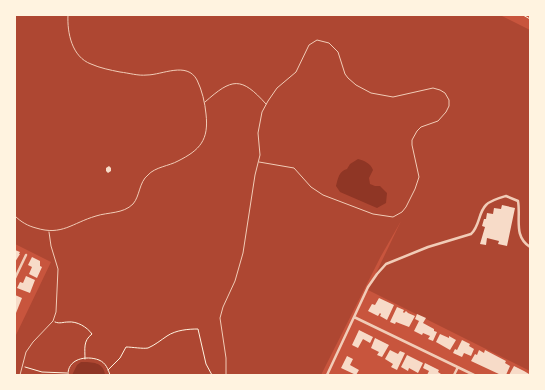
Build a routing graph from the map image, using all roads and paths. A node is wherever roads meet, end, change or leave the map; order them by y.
1 (68, 15) edge
2 (523, 15) edge
3 (530, 18) edge
4 (204, 102) junction
5 (266, 104) junction
6 (259, 162) junction
7 (15, 216) edge
8 (50, 231) junction
9 (530, 248) edge
10 (26, 255) dead end
11 (15, 278) edge
12 (354, 317) junction
13 (53, 321) junction
14 (85, 359) junction
15 (22, 366) junction
16 (458, 367) junction
17 (108, 370) junction
18 (67, 374) edge
19 (20, 375) edge
20 (110, 375) edge
21 (212, 375) edge
22 (226, 375) edge
23 (327, 375) edge
24 (454, 375) edge
25 (474, 375) edge

1 - 4 lane
2 - 3 path
4 - 5 lane
4 - 8 lane
5 - 6 lane
5 - 6 lane
6 - 22 lane
7 - 8 lane
8 - 13 lane
9 - 12 street
10 - 11 street
12 - 16 street
12 - 23 street
13 - 14 path
13 - 15 lane
14 - 17 path
14 - 18 path
15 - 18 path
15 - 19 lane
16 - 24 street
16 - 25 street
17 - 20 path
17 - 21 path

